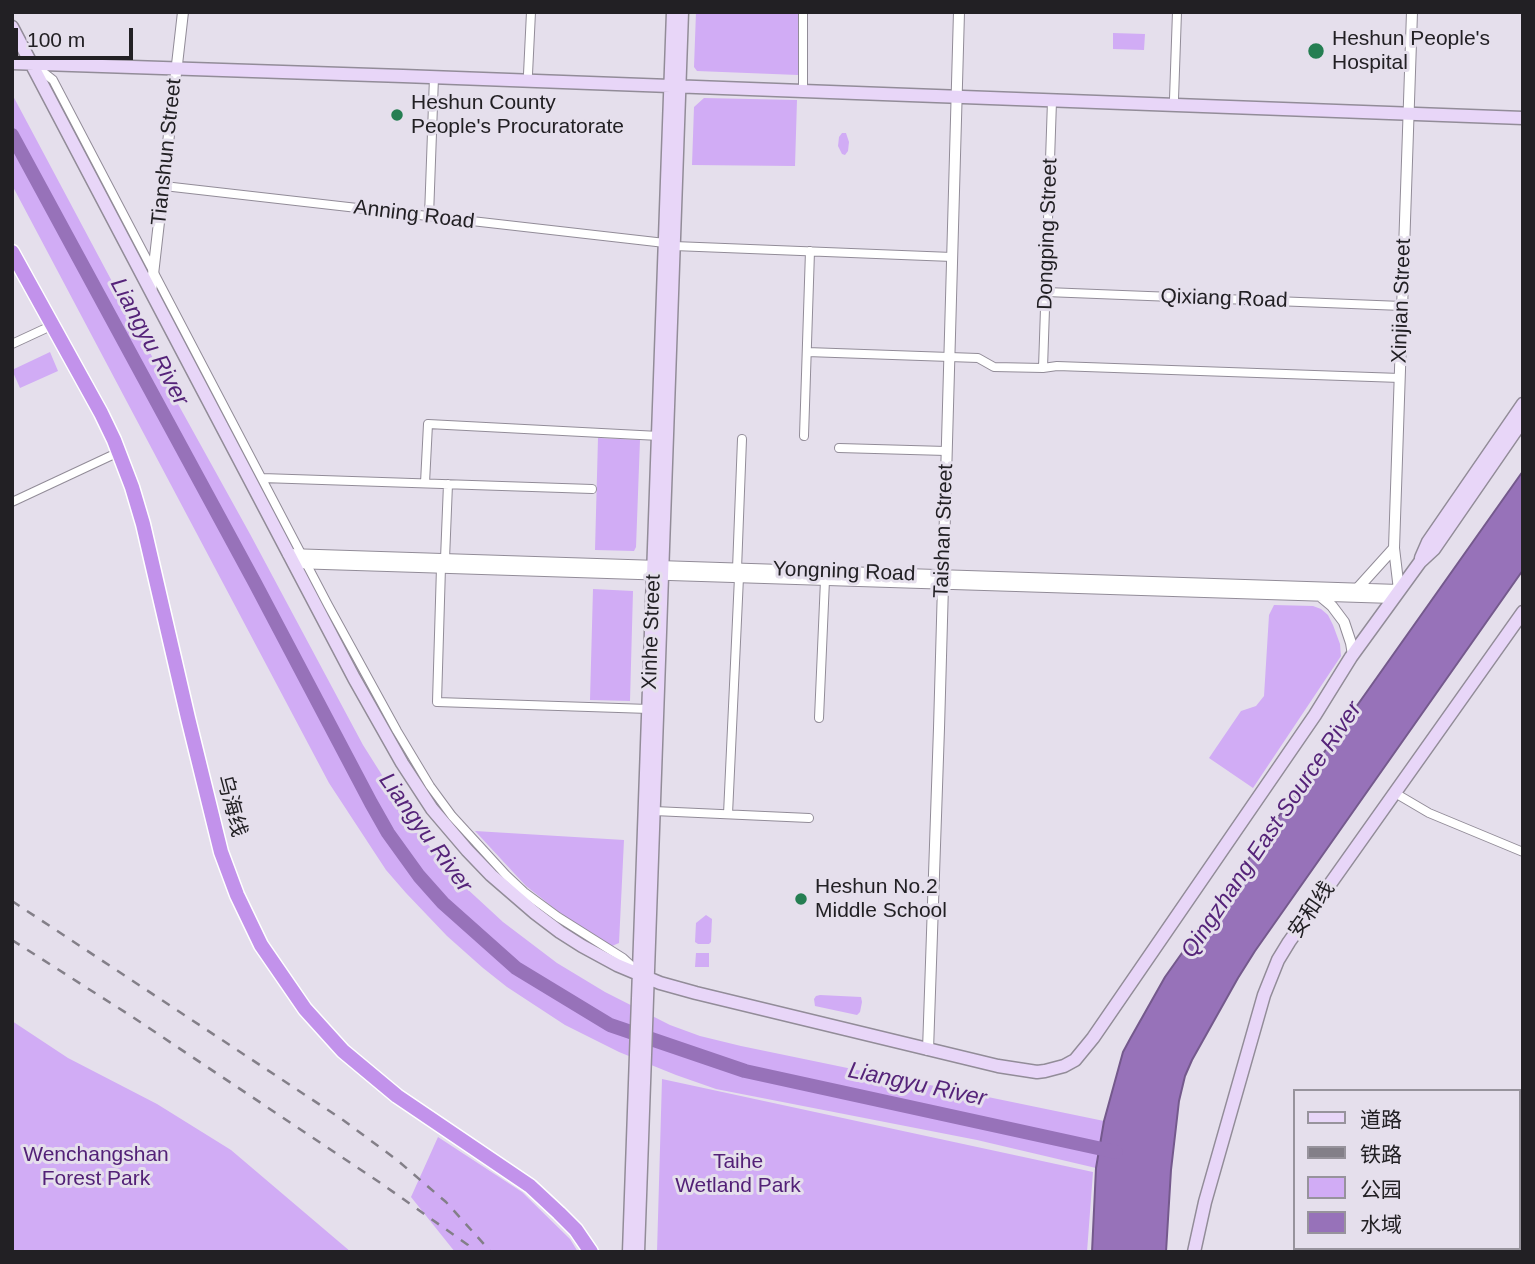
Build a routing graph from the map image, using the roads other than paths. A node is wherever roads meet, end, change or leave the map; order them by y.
1 (183, 12) edge
2 (531, 12) edge
3 (673, 12) edge
4 (682, 12) edge
5 (803, 12) edge
6 (959, 12) edge
7 (1177, 12) edge
8 (1412, 12) edge
9 (12, 27) edge
10 (12, 56) edge
11 (30, 60) junction
12 (12, 62) edge
13 (177, 65) junction
14 (528, 74) junction
15 (434, 77) junction
16 (675, 83) junction
17 (803, 85) junction
18 (956, 94) junction
19 (1174, 99) junction
20 (1052, 101) junction
21 (1409, 110) junction
22 (1523, 111) edge
23 (1523, 118) edge
24 (164, 186) junction
25 (429, 216) junction
26 (670, 245) junction
27 (810, 251) junction
28 (12, 252) edge
29 (952, 257) junction
30 (154, 272) junction
31 (151, 292) junction
32 (1046, 292) junction
33 (1402, 306) junction
34 (53, 326) junction
35 (12, 344) edge
36 (807, 352) junction
37 (949, 357) junction
38 (1043, 368) junction
39 (1400, 378) junction
40 (1523, 404) edge
41 (1523, 420) edge
42 (659, 436) junction
43 (804, 436) dead end
44 (742, 439) dead end
45 (839, 448) dead end
46 (946, 451) junction
47 (119, 452) junction
48 (262, 478) junction
49 (425, 484) junction
50 (448, 484) junction
51 (592, 489) dead end
52 (12, 502) edge
53 (1394, 548) junction
54 (297, 558) junction
55 (1420, 562) junction
56 (443, 563) junction
57 (658, 570) junction
58 (738, 573) junction
59 (825, 580) junction
60 (943, 580) junction
61 (1357, 589) junction
62 (1396, 594) junction
63 (1320, 596) junction
64 (1523, 612) edge
65 (1353, 654) junction
66 (649, 709) junction
67 (819, 718) dead end
68 (1395, 793) junction
69 (654, 811) junction
70 (729, 814) junction
71 (809, 818) dead end
72 (1523, 852) edge
73 (645, 977) junction
74 (928, 1050) junction
75 (641, 1067) junction
76 (592, 1252) edge
77 (629, 1252) edge
78 (638, 1252) edge
79 (1194, 1252) edge

1 - 13 street, Tianshun Street
2 - 14 street
3 - 16 main road, Xinhe Street
4 - 16 main road, Xinhe Street
5 - 17 street
6 - 18 street, Taishan Street
7 - 19 street
8 - 21 street, Xinjian Street
9 - 11 main road
10 - 11 main road
11 - 12 main road
11 - 13 main road
11 - 30 street
11 - 31 main road
13 - 14 main road
13 - 15 main road
13 - 24 street, Tianshun Street
14 - 16 main road
15 - 16 main road
15 - 25 street
16 - 17 main road
16 - 18 main road
16 - 26 main road, Xinhe Street
17 - 18 main road
18 - 19 main road
18 - 20 main road
18 - 29 street, Taishan Street
19 - 21 main road
20 - 21 main road
20 - 32 street, Dongping Street
21 - 22 main road
21 - 23 main road
21 - 33 street, Xinjian Street
24 - 25 street, Anning Road
24 - 30 street, Tianshun Street
25 - 26 street, Anning Road
26 - 27 street, Anning Road
26 - 42 main road, Xinhe Street
26 - 57 main road, Xinhe Street
27 - 29 street, Anning Road
27 - 36 street
28 - 34 highway, 乌海线
29 - 37 street, Taishan Street
30 - 31 street, Tianshun Street
30 - 48 street
31 - 54 main road
32 - 33 street, Qixiang Road
32 - 38 street, Dongping Street
33 - 39 street, Xinjian Street
34 - 35 street
34 - 47 highway, 乌海线
36 - 37 street
36 - 43 street
37 - 38 street
37 - 46 street, Taishan Street
38 - 39 street
39 - 53 street, Xinjian Street
40 - 55 main road
41 - 55 main road
42 - 49 street
42 - 57 main road, Xinhe Street
44 - 58 street
45 - 46 street
46 - 60 street, Taishan Street
47 - 52 street
47 - 76 highway, 乌海线
48 - 49 street
48 - 54 street
49 - 50 street
50 - 51 street
50 - 56 street
53 - 61 street
53 - 62 street, Xinjian Street
54 - 56 street, Yongning Road
54 - 73 main road
55 - 62 main road
56 - 57 street, Yongning Road
56 - 66 street
57 - 58 street, Yongning Road
57 - 66 main road, Xinhe Street
57 - 69 main road, Xinhe Street
58 - 59 street, Yongning Road
58 - 60 street, Yongning Road
58 - 70 street
59 - 60 street, Yongning Road
59 - 67 street
60 - 61 street, Yongning Road
60 - 63 street, Yongning Road
60 - 74 street, Taishan Street
61 - 62 street, Yongning Road
62 - 63 street, Yongning Road
62 - 65 main road
63 - 65 street
64 - 68 main road, 安和线
65 - 74 main road
66 - 73 main road, Xinhe Street
68 - 72 street
68 - 79 main road, 安和线
69 - 70 street
69 - 73 main road, Xinhe Street
70 - 71 street
73 - 74 main road
73 - 75 main road, Xinhe Street
75 - 77 main road, Xinhe Street
75 - 78 main road, Xinhe Street

